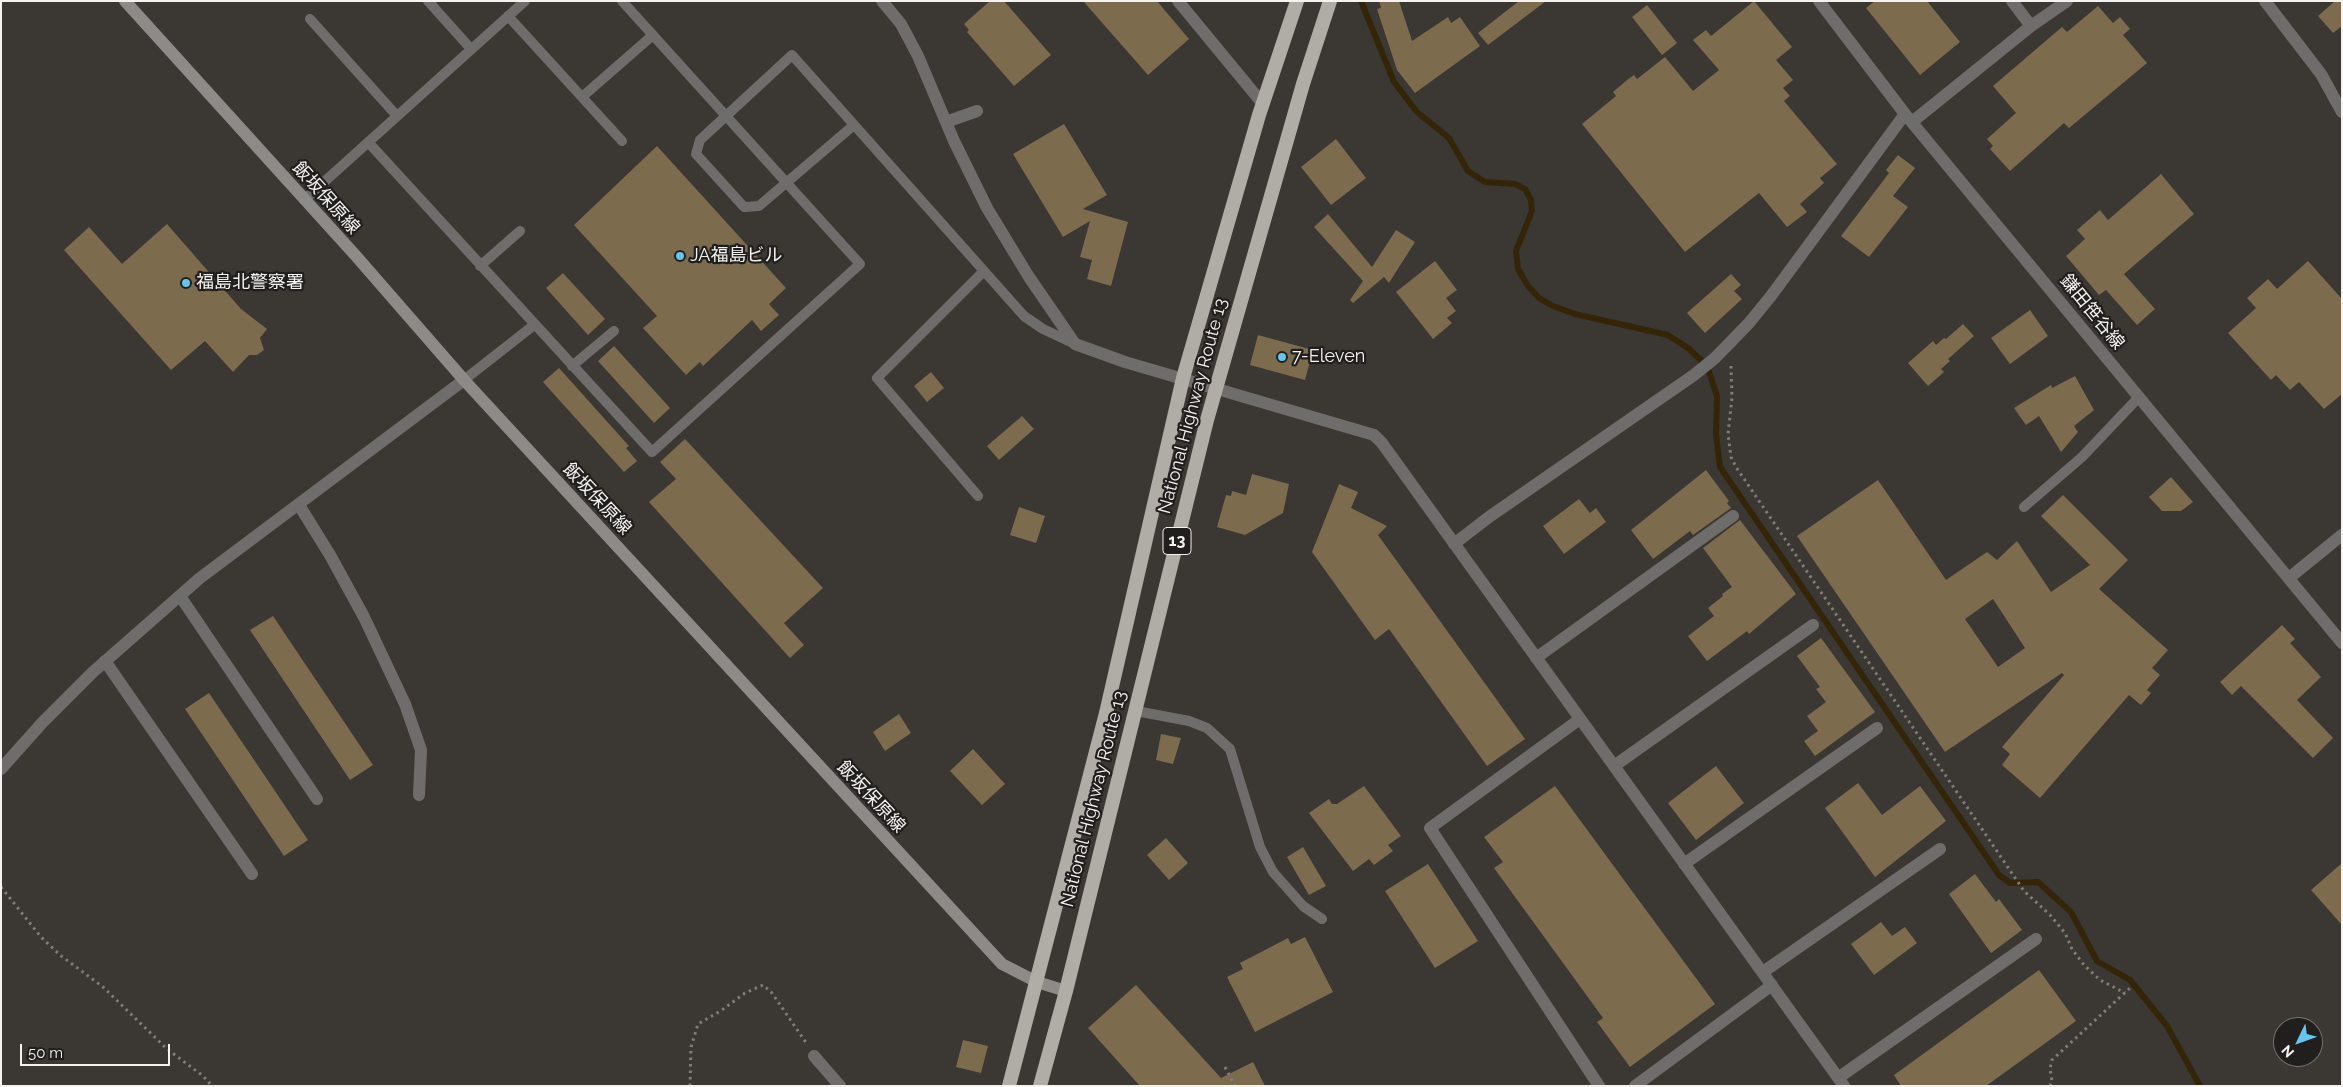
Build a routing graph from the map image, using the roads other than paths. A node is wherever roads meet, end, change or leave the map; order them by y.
1 (125, 1) edge
2 (428, 1) edge
3 (525, 1) edge
4 (622, 1) edge
5 (882, 1) edge
6 (1178, 1) edge
7 (1297, 1) edge
8 (1330, 1) edge
9 (1819, 1) edge
10 (2012, 1) edge
11 (2068, 1) edge
12 (2264, 1) edge
13 (508, 16) junction
14 (310, 19) dead end
15 (2030, 26) junction
16 (653, 35) junction
17 (472, 49) junction
18 (582, 97) junction
19 (1263, 104) junction
20 (977, 111) dead end
21 (2342, 112) edge
22 (727, 115) junction
23 (397, 116) junction
24 (1909, 118) junction
25 (946, 122) junction
26 (854, 125) junction
27 (622, 141) dead end
28 (368, 142) junction
29 (788, 182) junction
30 (304, 200) junction
31 (520, 231) dead end
32 (480, 266) junction
33 (984, 271) junction
34 (534, 325) junction
35 (614, 331) dead end
36 (1075, 344) junction
37 (572, 366) junction
38 (1184, 378) junction
39 (464, 380) junction
40 (1215, 389) junction
41 (2139, 397) junction
42 (978, 496) dead end
43 (298, 505) junction
44 (2024, 507) dead end
45 (1733, 516) dead end
46 (2342, 534) edge
47 (1454, 544) junction
48 (2289, 578) junction
49 (180, 596) junction
50 (1814, 626) dead end
51 (2342, 642) edge
52 (1536, 658) junction
53 (105, 661) junction
54 (1136, 711) junction
55 (1580, 719) junction
56 (1877, 728) dead end
57 (1614, 766) junction
58 (1, 769) edge
59 (419, 795) dead end
60 (318, 799) dead end
61 (1940, 849) dead end
62 (1684, 864) junction
63 (252, 874) dead end
64 (1322, 918) dead end
65 (2036, 939) dead end
66 (1763, 972) junction
67 (1037, 982) junction
68 (1772, 985) junction
69 (1066, 990) junction
70 (814, 1056) road end
71 (1841, 1082) edge
72 (840, 1086) edge
73 (1009, 1086) edge
74 (1040, 1086) edge
75 (1599, 1086) edge
76 (1635, 1086) edge

1 - 30 main road, 飯坂保原線
2 - 17 lane
3 - 13 lane
4 - 16 lane
5 - 25 street
6 - 19 street
7 - 19 highway, National Highway Route 13 / 13
8 - 40 highway, National Highway Route 13 / 13
9 - 24 street, 鎌田笹谷線
10 - 15 street
11 - 15 street
12 - 21 street
13 - 17 lane
13 - 18 lane
14 - 23 lane
15 - 24 street
16 - 18 lane
16 - 22 lane
17 - 23 lane
18 - 27 lane
19 - 38 highway, National Highway Route 13 / 13
20 - 25 street
22 - 26 lane
22 - 29 lane
22 - 29 lane
23 - 28 lane
24 - 41 street, 鎌田笹谷線
24 - 47 street
25 - 36 street
26 - 29 lane
26 - 33 lane
28 - 30 lane
28 - 32 lane
29 - 37 lane
30 - 39 main road, 飯坂保原線
31 - 32 lane
32 - 34 lane
33 - 36 lane
33 - 42 lane
34 - 37 lane
34 - 39 lane
35 - 37 lane
36 - 38 street
38 - 40 street
38 - 67 highway, National Highway Route 13 / 13
39 - 43 street
39 - 67 main road, 飯坂保原線
40 - 47 street
40 - 54 highway, National Highway Route 13 / 13
41 - 44 lane
41 - 48 street, 鎌田笹谷線
43 - 49 street
43 - 59 street
45 - 52 street
46 - 48 street
47 - 52 street
48 - 51 street, 鎌田笹谷線
49 - 53 street
49 - 60 street
50 - 57 street
52 - 55 street
53 - 58 street
53 - 63 street
54 - 64 lane
54 - 69 highway, National Highway Route 13 / 13
55 - 57 street
55 - 75 street
56 - 62 street
57 - 62 street
61 - 66 street
62 - 66 street
65 - 71 street
66 - 68 street
67 - 69 main road, 飯坂保原線
67 - 73 highway, National Highway Route 13 / 13
68 - 71 street
68 - 76 street
69 - 74 highway, National Highway Route 13 / 13
70 - 72 street

